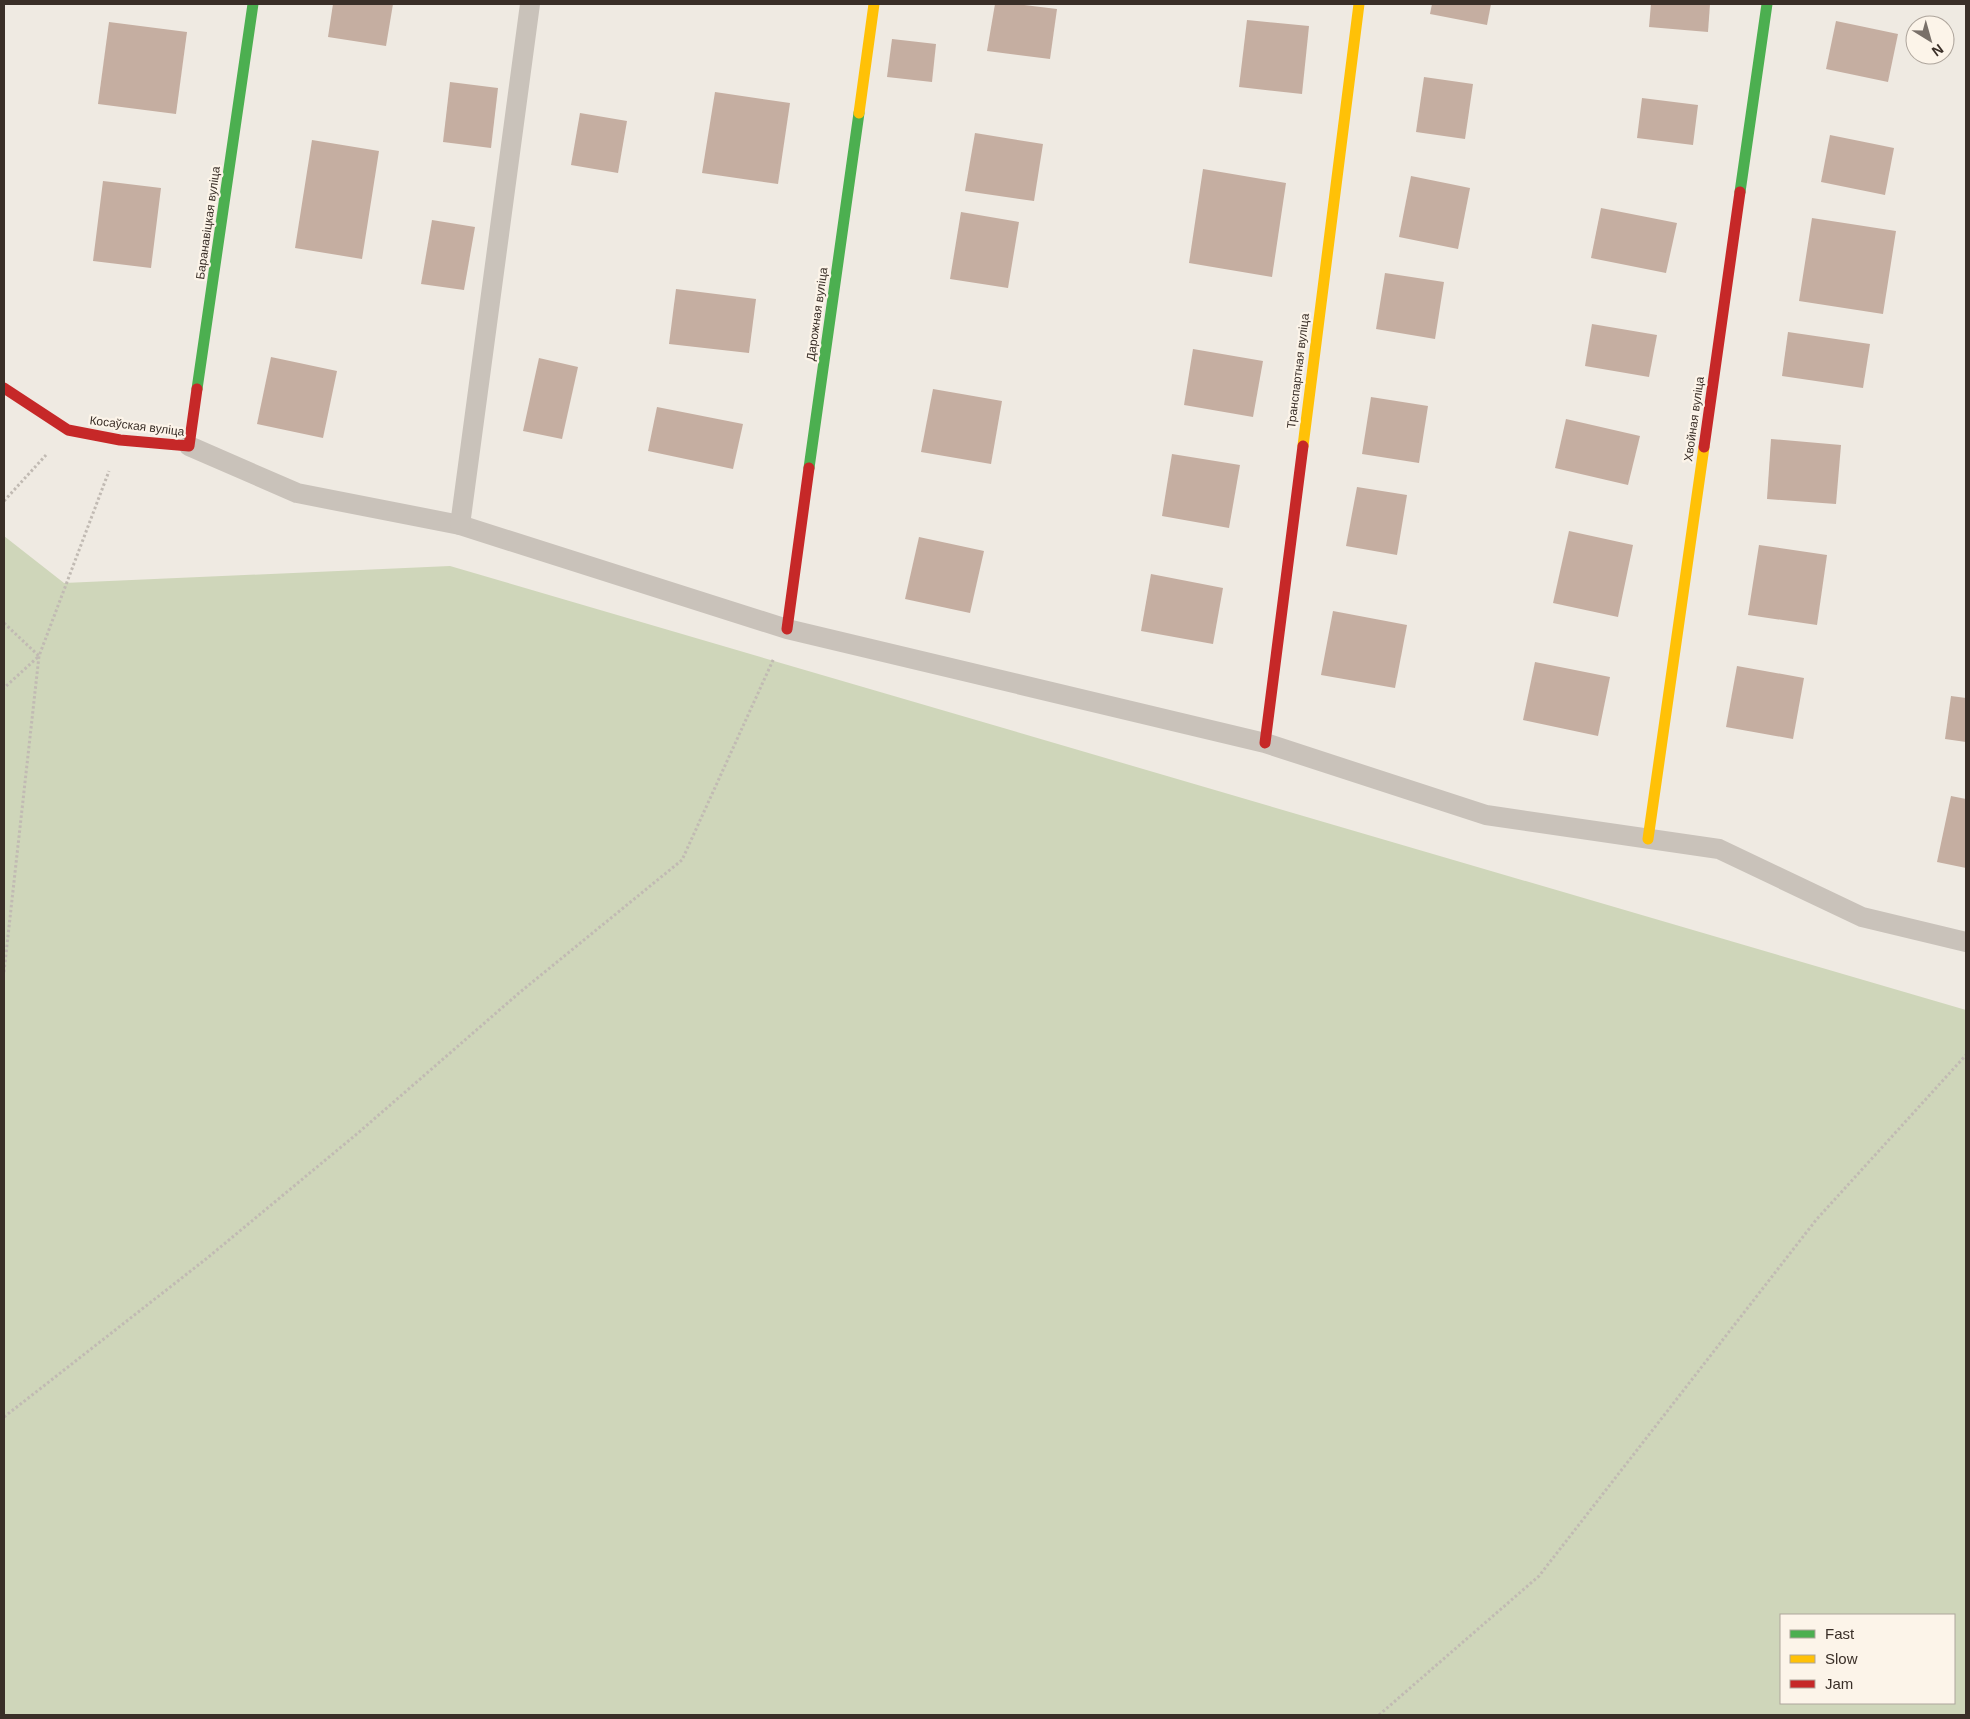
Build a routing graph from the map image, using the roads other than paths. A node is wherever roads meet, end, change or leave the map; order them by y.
1 (253, 4) edge
2 (530, 4) edge
3 (874, 4) edge
4 (1359, 4) edge
5 (1767, 4) edge
6 (4, 388) edge
7 (189, 446) junction
8 (460, 525) junction
9 (788, 629) junction
10 (1265, 743) junction
11 (1648, 839) junction
12 (1966, 942) edge

1 - 7 street, Баранавіцкая вуліца
2 - 8 lane
3 - 9 street, Дарожная вуліца
4 - 10 street, Транспартная вуліца
5 - 11 street, Хвойная вуліца
6 - 7 street, Косаўская вуліца
7 - 8 lane
8 - 9 lane
9 - 10 lane
10 - 11 lane
11 - 12 lane

